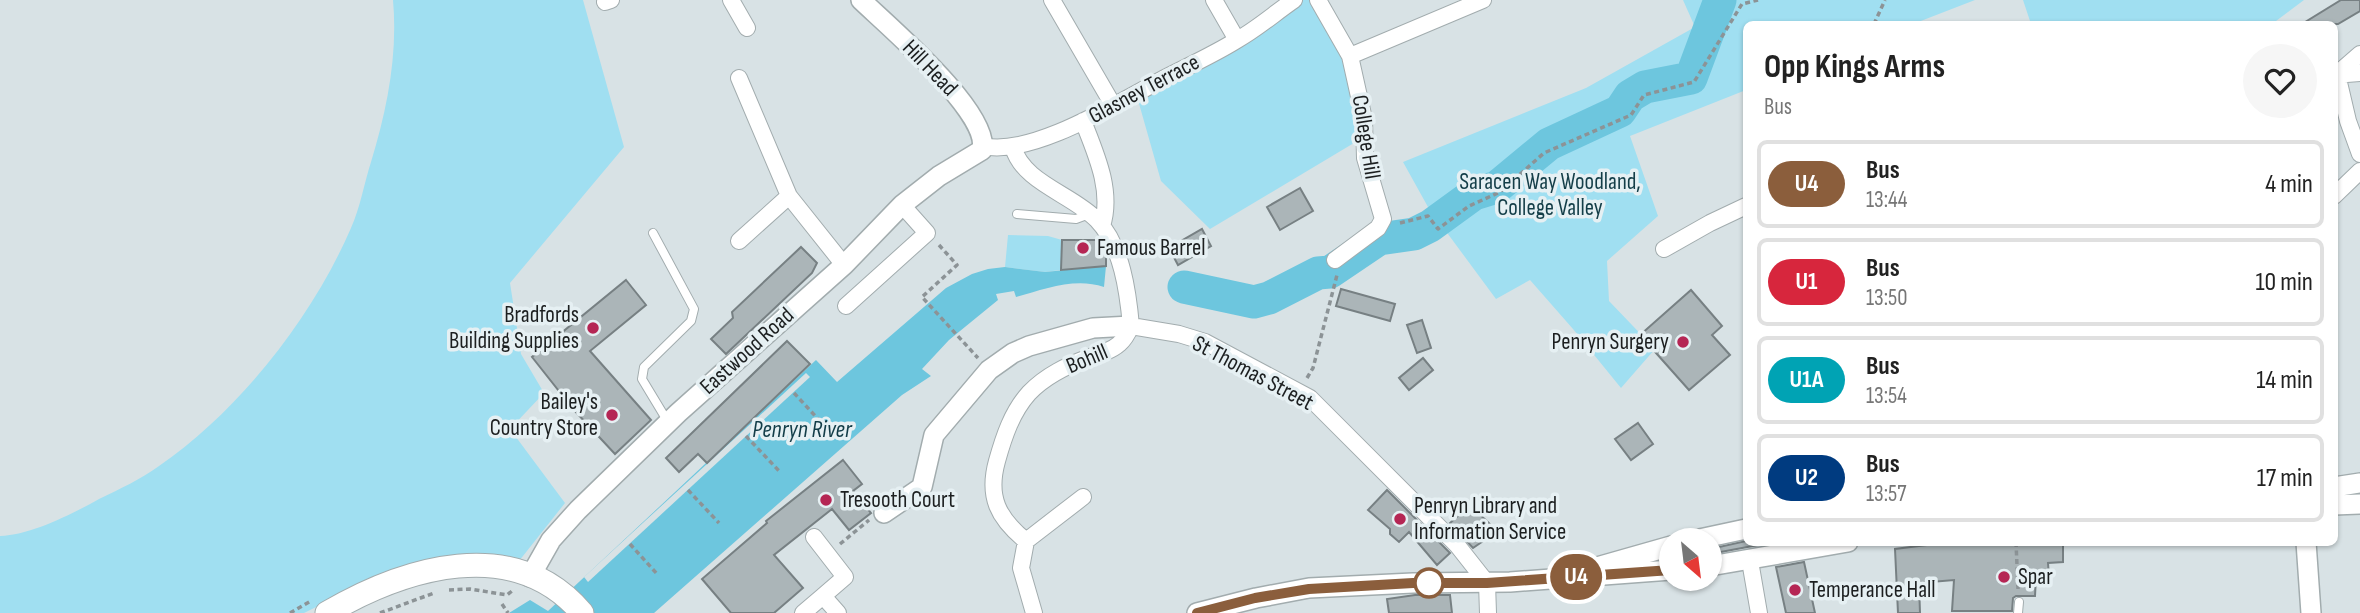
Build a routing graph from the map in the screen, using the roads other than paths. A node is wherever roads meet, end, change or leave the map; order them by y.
1 (731, 0) edge
2 (861, 0) edge
3 (1052, 0) edge
4 (1214, 0) edge
5 (1294, 0) edge
6 (1318, 0) edge
7 (1482, 0) edge
8 (747, 29) dead end
9 (1237, 40) junction
10 (2360, 54) edge
11 (1350, 56) junction
12 (2338, 73) edge
13 (2360, 73) edge
14 (2338, 75) edge
15 (739, 78) dead end
16 (2338, 83) edge
17 (1113, 105) junction
18 (1083, 121) junction
19 (983, 146) junction
20 (1013, 146) junction
21 (2360, 154) edge
22 (2360, 171) edge
23 (2338, 192) edge
24 (789, 197) junction
25 (902, 205) junction
26 (1743, 207) edge
27 (1088, 212) junction
28 (1017, 214) dead end
29 (1102, 226) junction
30 (653, 233) dead end
31 (739, 241) dead end
32 (1664, 248) dead end
33 (844, 265) junction
34 (1336, 267) road end
35 (846, 306) dead end
36 (1131, 326) junction
37 (668, 422) junction
38 (2360, 483) edge
39 (2338, 486) edge
40 (1083, 497) dead end
41 (2360, 504) edge
42 (2338, 505) edge
43 (884, 513) road end
44 (1743, 530) edge
45 (1722, 534) edge
46 (814, 537) dead end
47 (1026, 541) junction
48 (1827, 546) edge
49 (2306, 546) edge
50 (1659, 549) edge
51 (1750, 561) junction
52 (1722, 564) edge
53 (1659, 571) edge
54 (1565, 577) junction
55 (540, 581) junction
56 (1487, 583) junction
57 (823, 596) junction
58 (2019, 602) road end
59 (327, 613) edge
60 (582, 613) edge
61 (803, 613) edge
62 (838, 613) edge
63 (1034, 613) edge
64 (1197, 613) edge
65 (1488, 613) edge
66 (1759, 613) edge
67 (2018, 613) edge
68 (2311, 613) edge

1 - 8 street
2 - 19 street, Hill Head
3 - 17 street
4 - 9 street
5 - 9 street, Glasney Terrace
6 - 11 street, College Hill
7 - 11 street
9 - 17 street, Glasney Terrace
10 - 12 street
11 - 34 street, College Hill
13 - 14 street
15 - 24 street
16 - 21 street
17 - 18 street, Glasney Terrace
18 - 20 street, Glasney Terrace
18 - 29 street
19 - 20 street, Glasney Terrace
19 - 25 street, Eastwood Road
20 - 27 street
22 - 23 street
24 - 31 street
24 - 33 street
25 - 33 street, Eastwood Road
25 - 35 street
26 - 32 street
27 - 28 lane
27 - 29 street
29 - 36 street
30 - 37 lane
33 - 37 street, Eastwood Road
36 - 43 street, Bohill
36 - 47 street, Bohill
36 - 56 street, St Thomas Street
37 - 55 street, Eastwood Road
38 - 39 street
40 - 47 street
41 - 42 street
44 - 45 street
46 - 57 street
47 - 63 street
48 - 51 street
49 - 68 street
50 - 54 street
51 - 52 street
51 - 66 street
53 - 54 street
54 - 56 street
55 - 59 main road
55 - 60 main road
56 - 64 street
56 - 65 street
57 - 61 street
57 - 62 street
58 - 67 lane

